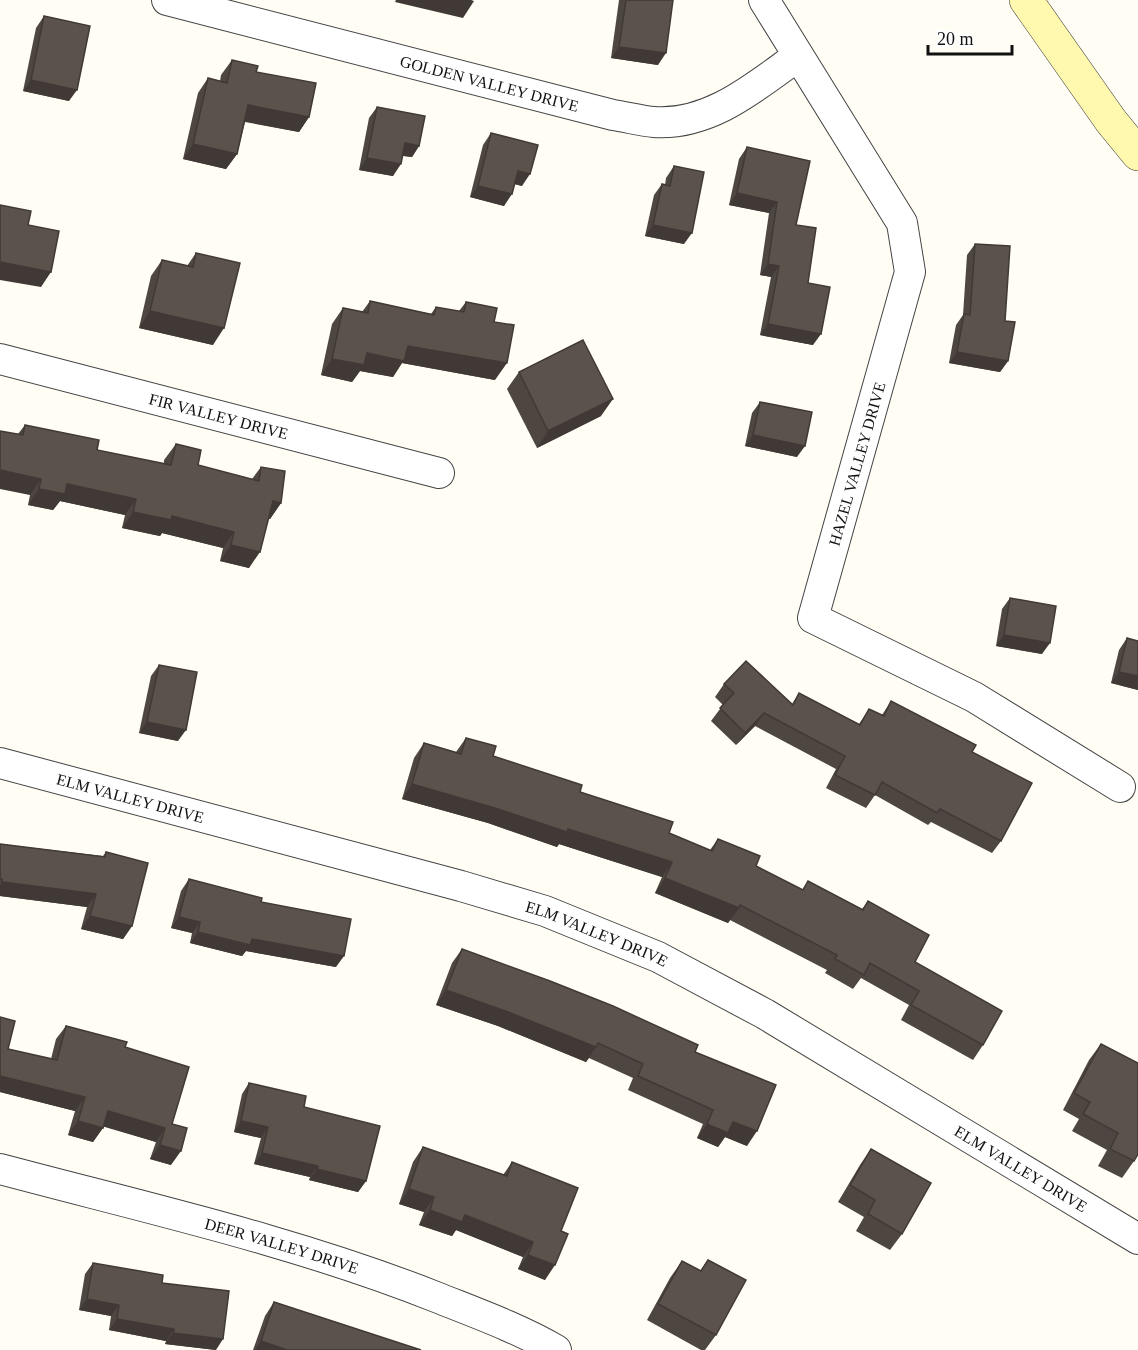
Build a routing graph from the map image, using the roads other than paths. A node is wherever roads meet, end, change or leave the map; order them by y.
1 (167, 0) edge
2 (764, 0) edge
3 (1026, 0) edge
4 (798, 56) junction
5 (1138, 154) edge
6 (0, 359) edge
7 (439, 473) dead end
8 (0, 763) edge
9 (1120, 787) dead end
10 (0, 1169) edge
11 (1138, 1239) edge
12 (556, 1350) edge

1 - 4 street, GOLDEN VALLEY DRIVE
2 - 4 street, HAZEL VALLEY DRIVE
3 - 5 main road
4 - 9 street, HAZEL VALLEY DRIVE
6 - 7 street, FIR VALLEY DRIVE
8 - 11 street, ELM VALLEY DRIVE
10 - 12 street, DEER VALLEY DRIVE

